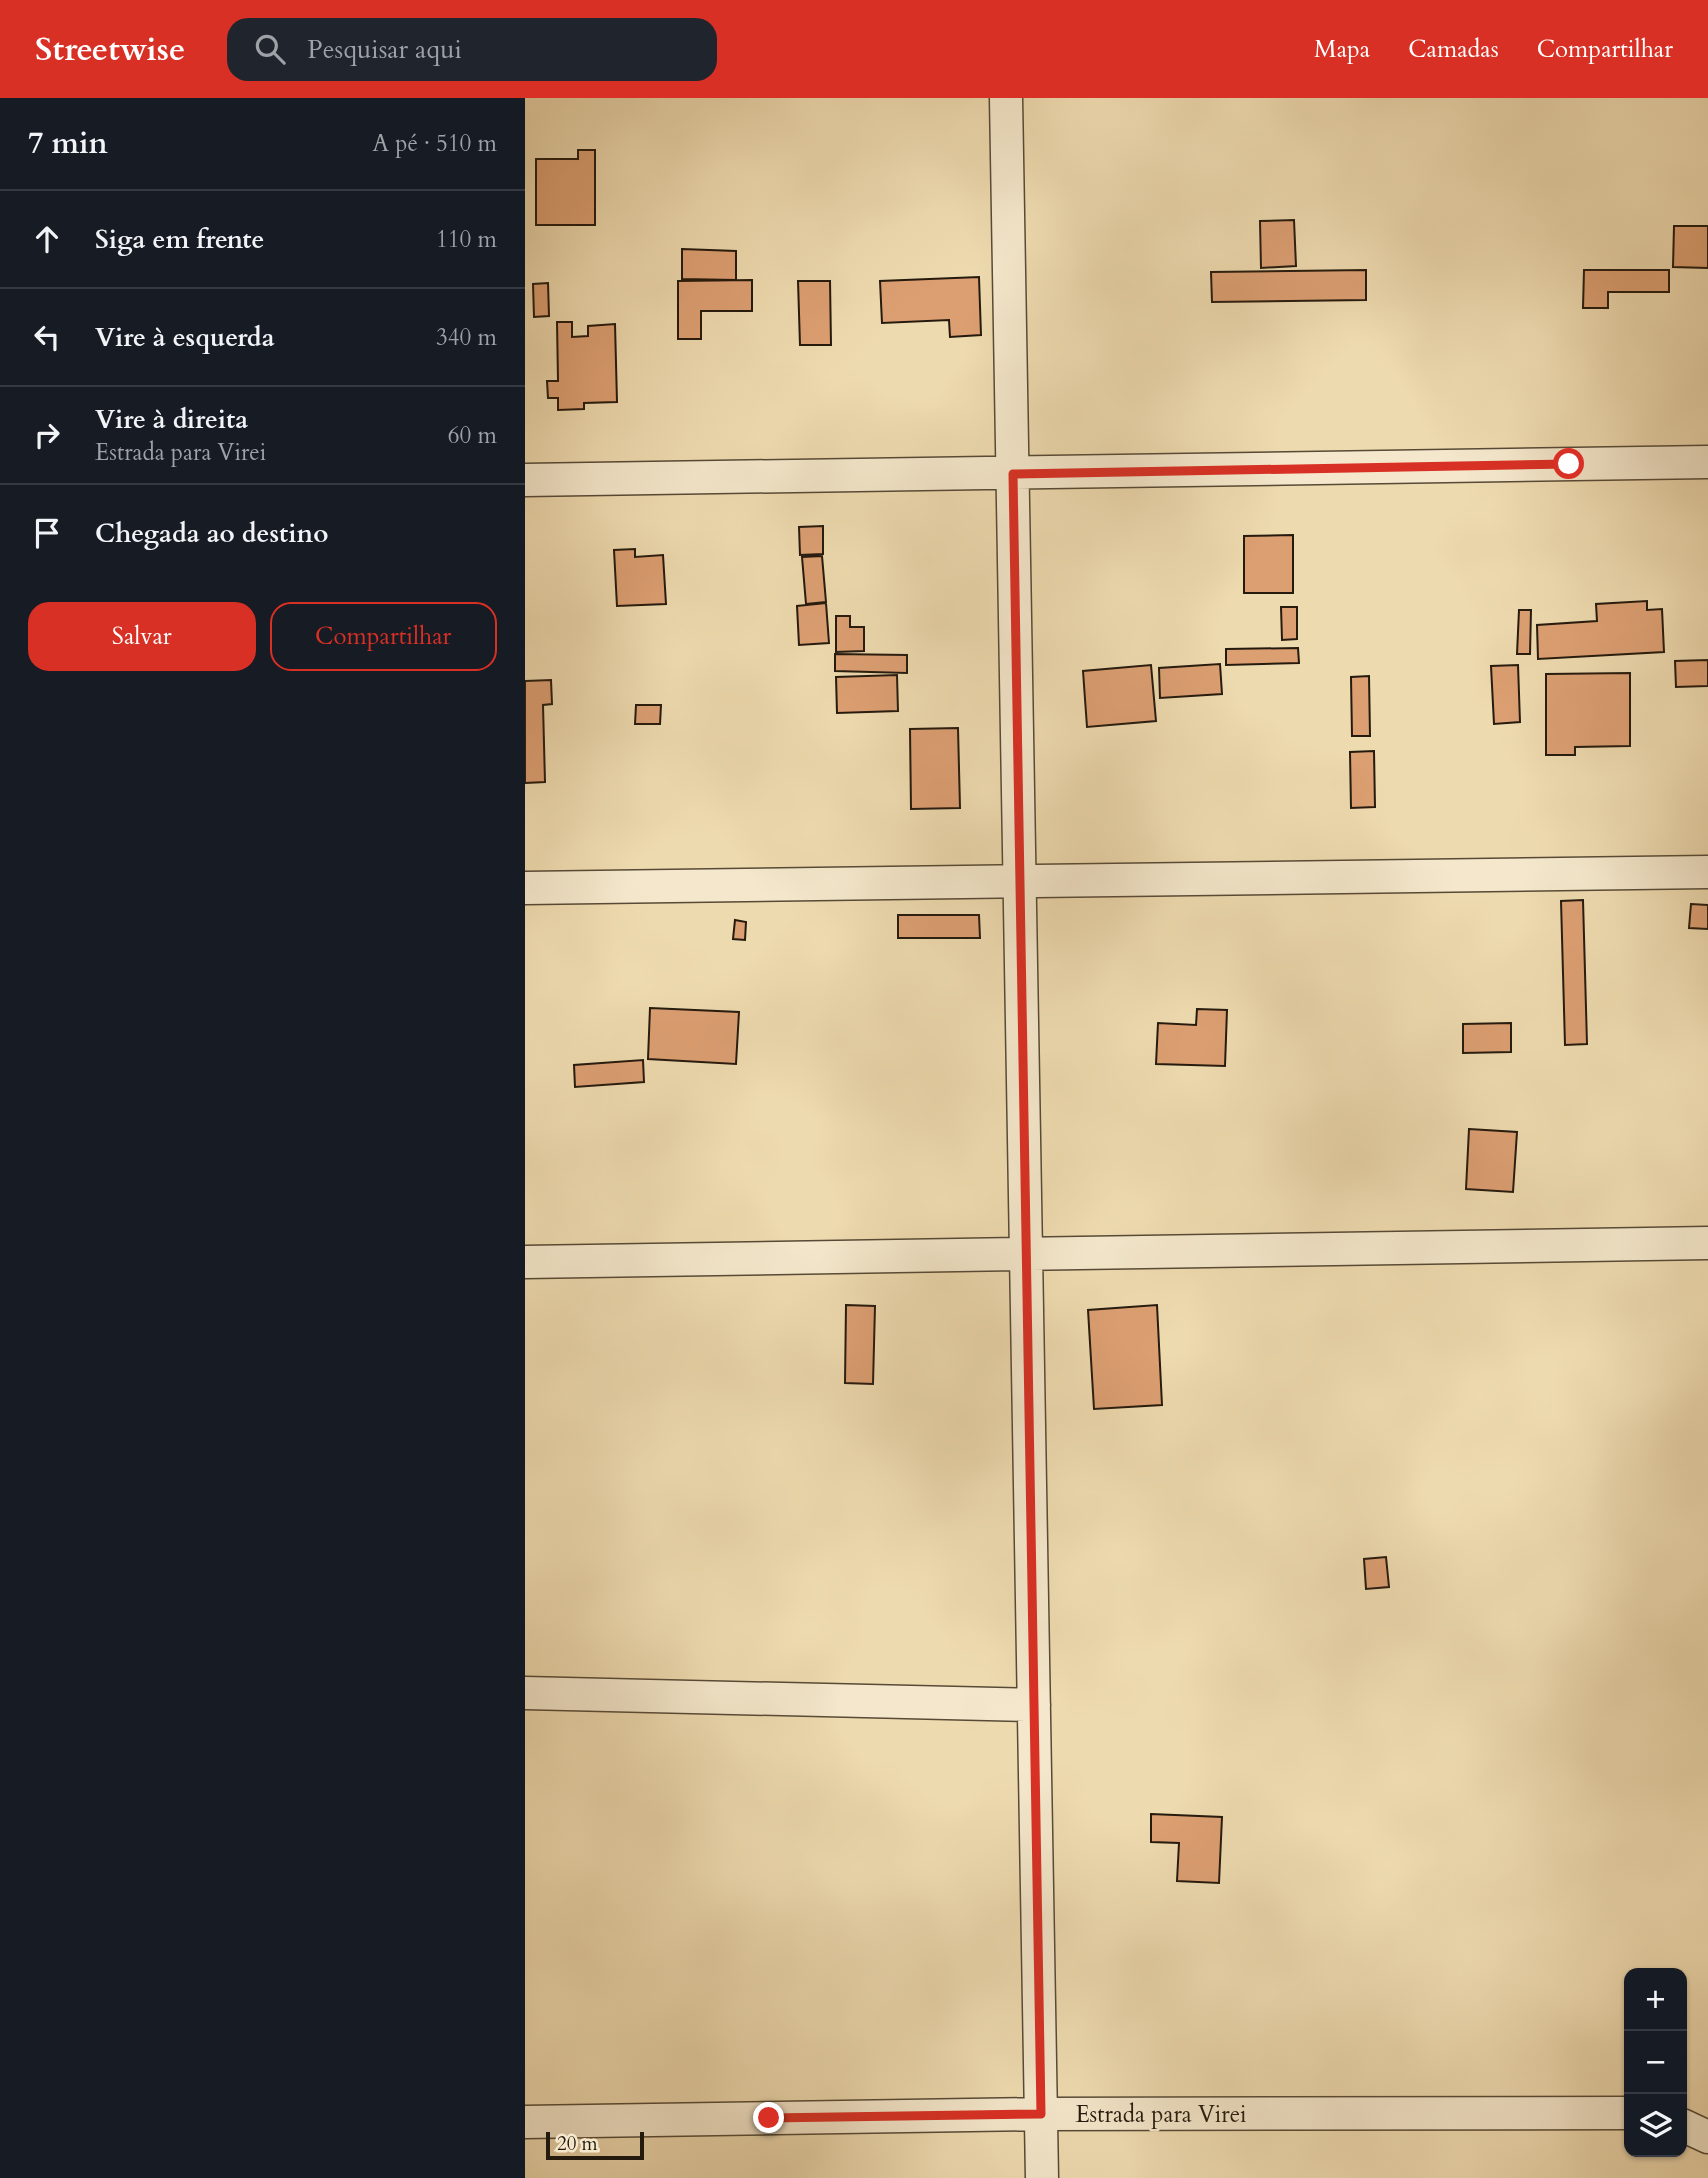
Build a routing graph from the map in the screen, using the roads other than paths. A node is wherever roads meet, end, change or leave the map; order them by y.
1 (1006, 98) edge
2 (1708, 462) edge
3 (1013, 474) junction
4 (525, 480) edge
5 (1708, 872) edge
6 (1020, 881) junction
7 (525, 888) edge
8 (1708, 1242) edge
9 (1026, 1254) junction
10 (525, 1262) edge
11 (525, 1693) edge
12 (1034, 1705) junction
13 (1687, 2112) edge
14 (1708, 2112) edge
15 (1624, 2113) edge
16 (1041, 2114) junction
17 (525, 2122) edge
18 (1687, 2127) edge
19 (1708, 2137) edge
20 (1042, 2178) edge

1 - 3 street
2 - 3 street
3 - 4 street
3 - 6 street
5 - 6 street
6 - 7 street
6 - 9 street
8 - 9 street
9 - 10 street
9 - 12 street
11 - 12 street
12 - 16 street
13 - 14 street
15 - 16 street, Estrada para Virei
16 - 17 street, Estrada para Virei
16 - 20 street
18 - 19 street

